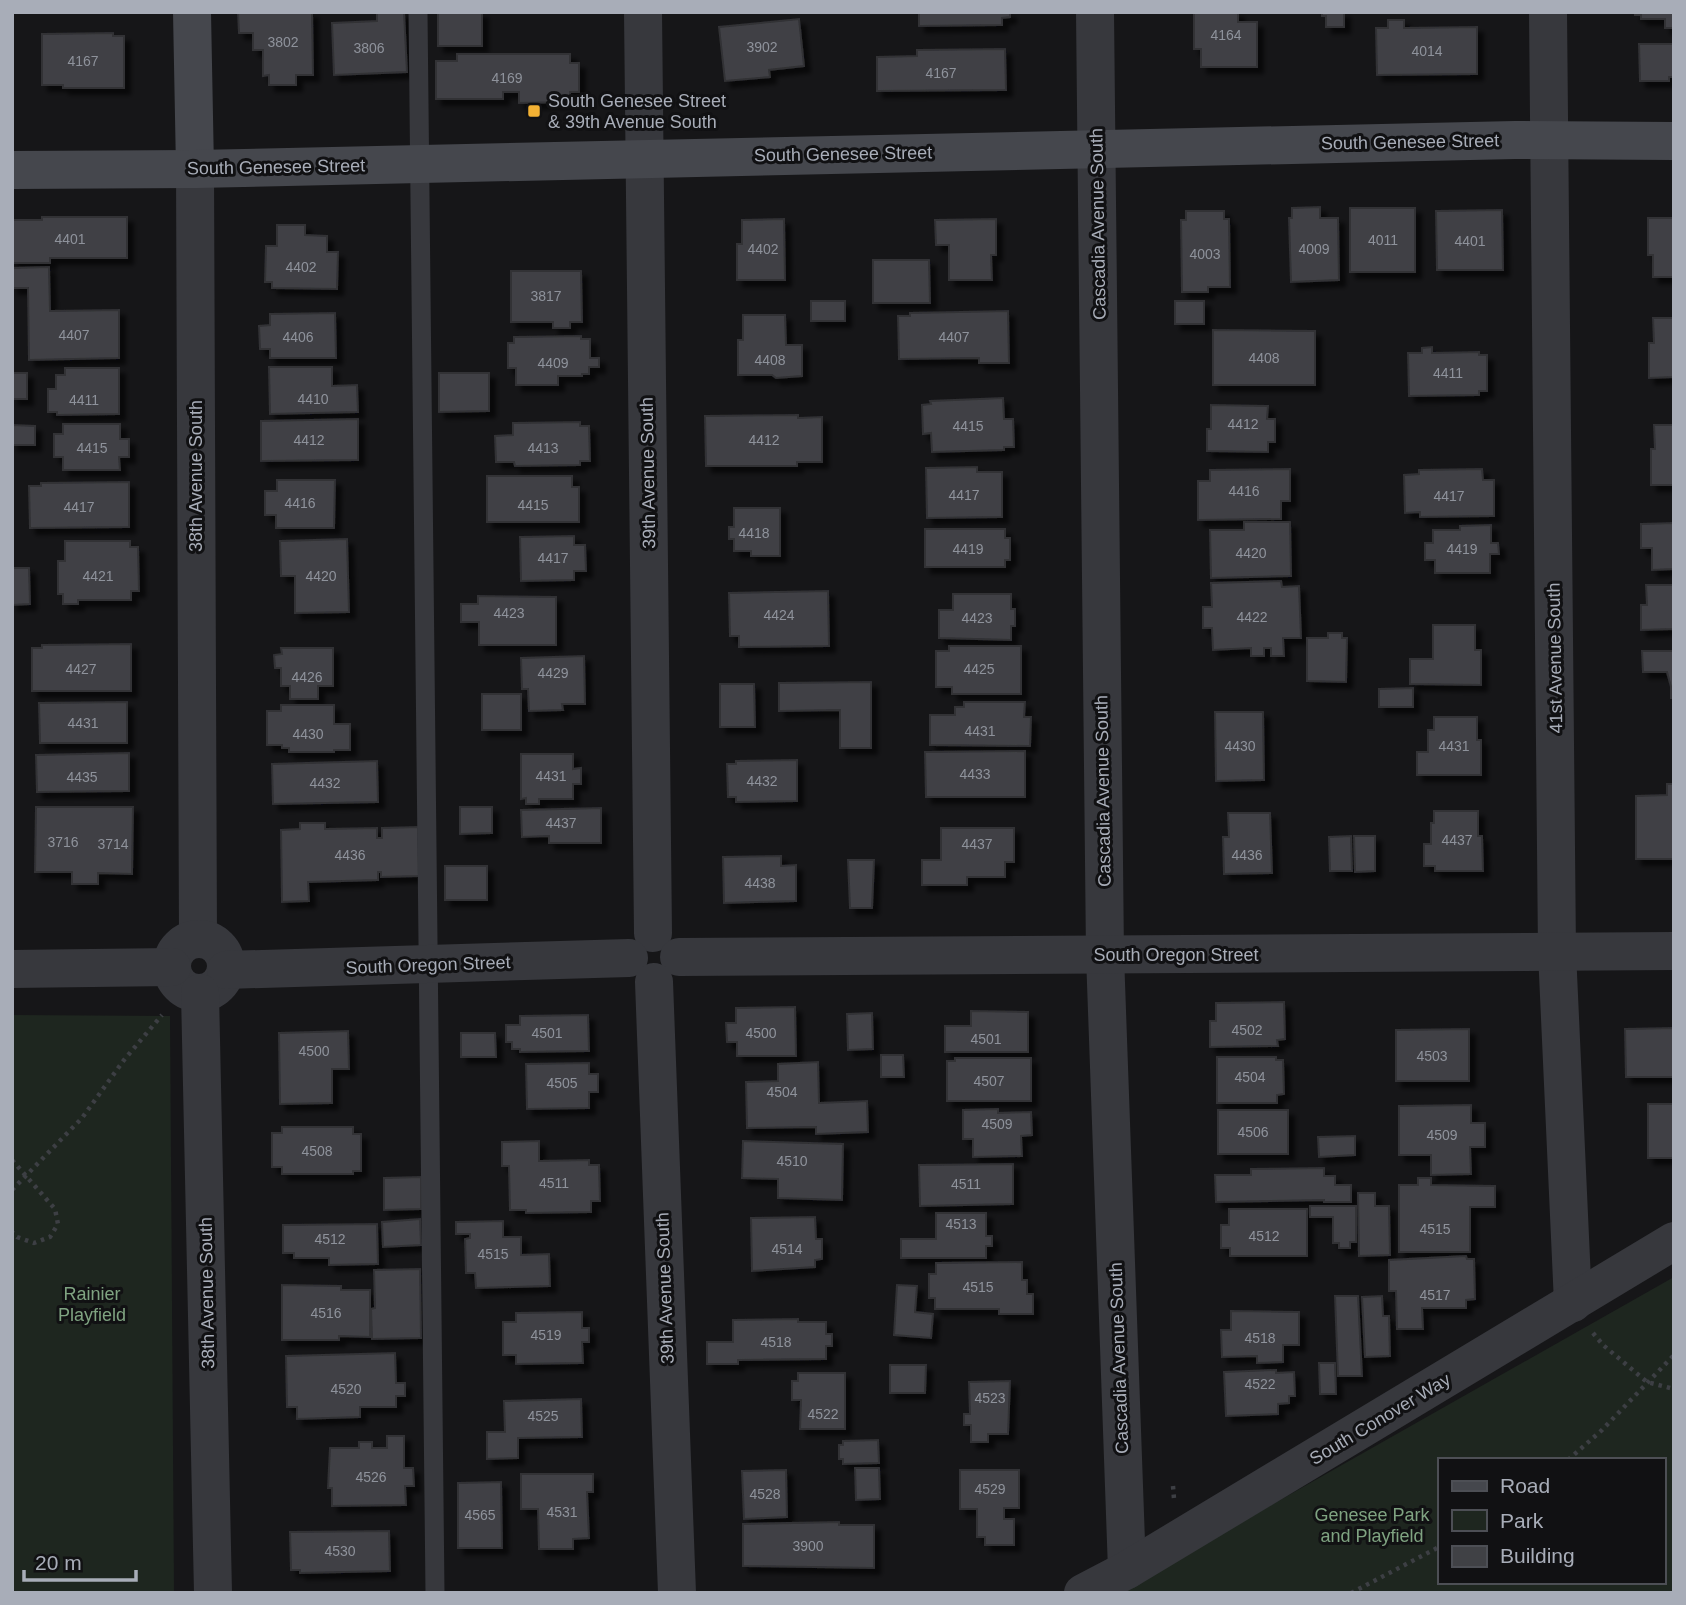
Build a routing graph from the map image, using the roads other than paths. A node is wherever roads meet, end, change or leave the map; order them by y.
1 (192, 12) edge
2 (418, 12) edge
3 (643, 12) edge
4 (1095, 12) edge
5 (1548, 12) edge
6 (1549, 139) junction
7 (1674, 141) edge
8 (1097, 148) junction
9 (645, 159) junction
10 (420, 164) junction
11 (195, 169) junction
12 (12, 170) edge
13 (198, 939) junction
14 (1674, 951) edge
15 (1558, 953) junction
16 (1105, 955) junction
17 (654, 958) junction
18 (429, 965) junction
19 (172, 967) junction
20 (12, 969) edge
21 (213, 981) junction
22 (1674, 1241) edge
23 (1580, 1315) junction
24 (1127, 1570) junction
25 (213, 1593) edge
26 (435, 1593) edge
27 (677, 1593) edge
28 (1083, 1593) edge

1 - 11 street, 38th Avenue South
2 - 10 lane
3 - 9 street, 39th Avenue South
4 - 8 street, Cascadia Avenue South
5 - 6 street, 41st Avenue South
6 - 7 street, South Genesee Street
6 - 8 street, South Genesee Street
6 - 15 street, 41st Avenue South
8 - 9 street, South Genesee Street
8 - 16 street, Cascadia Avenue South
9 - 10 street, South Genesee Street
9 - 17 street, 39th Avenue South
10 - 11 street, South Genesee Street
10 - 18 lane
11 - 12 street, South Genesee Street
11 - 13 street, 38th Avenue South
13 - 19 street
13 - 21 street
14 - 15 street, South Oregon Street
15 - 16 street, South Oregon Street
15 - 23 street, 41st Avenue South
16 - 17 street, South Oregon Street
16 - 24 street, Cascadia Avenue South
17 - 18 street, South Oregon Street
17 - 27 street, 39th Avenue South
18 - 21 street, South Oregon Street
18 - 26 lane
19 - 20 street
19 - 21 street
21 - 25 street, 38th Avenue South
22 - 23 street, South Conover Way
23 - 24 street, South Conover Way
24 - 28 street, South Conover Way

